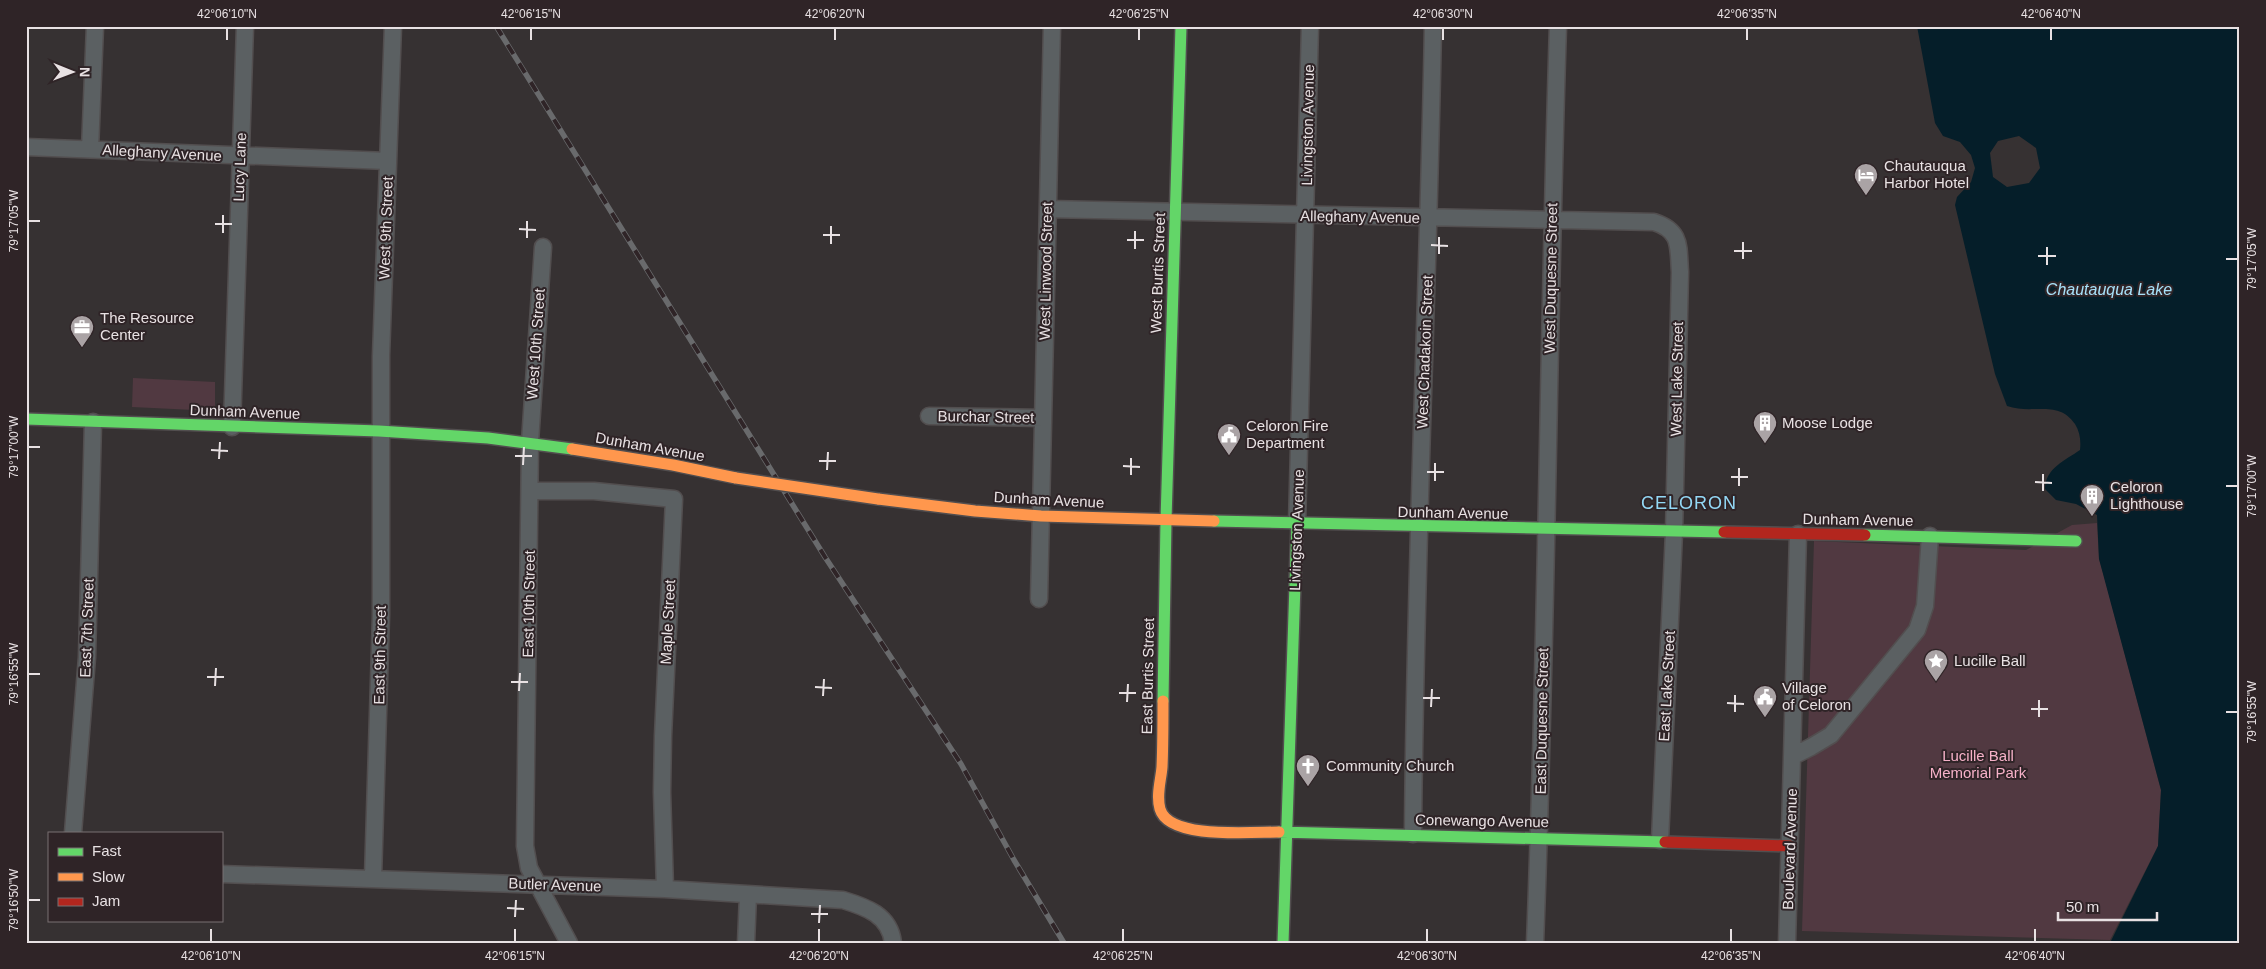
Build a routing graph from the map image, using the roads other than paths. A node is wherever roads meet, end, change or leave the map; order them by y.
1 (95, 26) edge
2 (245, 26) edge
3 (393, 26) edge
4 (1052, 26) edge
5 (1181, 26) edge
6 (1310, 26) edge
7 (1433, 26) edge
8 (1558, 26) edge
9 (26, 147) edge
10 (90, 149) junction
11 (240, 156) junction
12 (388, 161) junction
13 (1048, 209) junction
14 (1175, 213) junction
15 (1306, 216) junction
16 (1429, 219) junction
17 (1552, 221) junction
18 (1670, 230) joint
19 (543, 247) dead end
20 (928, 416) dead end
21 (1043, 418) junction
22 (26, 419) edge
23 (93, 422) junction
24 (232, 427) junction
25 (379, 431) junction
26 (530, 442) junction
27 (531, 491) junction
28 (1041, 516) junction
29 (1166, 520) junction
30 (1298, 524) junction
31 (1419, 528) junction
32 (1546, 530) junction
33 (1674, 532) junction
34 (1798, 534) junction
35 (1930, 536) junction
36 (2076, 541) dead end
37 (1039, 599) dead end
38 (1793, 756) junction
39 (1174, 826) joint
40 (73, 832) edge
41 (1287, 832) junction
42 (1413, 834) junction
43 (1539, 837) junction
44 (1660, 840) junction
45 (1790, 846) junction
46 (222, 874) edge
47 (373, 878) junction
48 (537, 884) junction
49 (665, 889) junction
50 (748, 895) junction
51 (569, 943) edge
52 (746, 943) edge
53 (893, 943) edge
54 (1283, 943) edge
55 (1534, 943) edge
56 (1787, 943) edge

1 - 10 street
2 - 11 street, Lucy Lane
3 - 12 street, West 9th Street
4 - 13 street, West Linwood Street
5 - 14 street, West Burtis Street
6 - 15 street, Livingston Avenue
7 - 16 street, West Chadakoin Street
8 - 17 street, West Duquesne Street
9 - 10 street, Alleghany Avenue
10 - 11 street, Alleghany Avenue
11 - 12 street, Alleghany Avenue
11 - 24 street, Lucy Lane
12 - 25 street, West 9th Street
13 - 14 street, Alleghany Avenue
13 - 21 street, West Linwood Street
14 - 15 street, Alleghany Avenue
14 - 29 street, West Burtis Street
15 - 16 street, Alleghany Avenue
15 - 30 street, Livingston Avenue
16 - 17 street, Alleghany Avenue
16 - 31 street, West Chadakoin Street
17 - 18 street, Alleghany Avenue
17 - 32 street, West Duquesne Street
18 - 33 street, West Lake Street
19 - 26 street, West 10th Street
20 - 21 street, Burchar Street
21 - 28 street, West Linwood Street
22 - 23 street, Dunham Avenue
23 - 24 street, Dunham Avenue
23 - 40 street, East 7th Street
24 - 25 street, Dunham Avenue
25 - 26 street, Dunham Avenue
25 - 47 street, East 9th Street
26 - 27 street, East 10th Street
26 - 28 street, Dunham Avenue, bridge
27 - 48 street, East 10th Street
27 - 49 street, Maple Street
28 - 29 street, Dunham Avenue
28 - 37 street, West Linwood Street
29 - 30 street, Dunham Avenue
29 - 39 street, East Burtis Street
30 - 31 street, Dunham Avenue
30 - 41 street, Livingston Avenue
31 - 32 street, Dunham Avenue
31 - 42 street, West Chadakoin Street
32 - 33 street, Dunham Avenue
32 - 43 street, East Duquesne Street
33 - 34 street, Dunham Avenue
33 - 44 street, East Lake Street
34 - 35 street, Dunham Avenue
34 - 38 street, Boulevard Avenue
35 - 36 street, Dunham Avenue
35 - 38 street
38 - 45 street, Boulevard Avenue
39 - 41 street, Conewango Avenue
41 - 42 street, Conewango Avenue
41 - 54 street, Livingston Avenue
42 - 43 street, Conewango Avenue
43 - 44 street, Conewango Avenue
43 - 55 street, East Duquesne Street
44 - 45 street, Conewango Avenue
45 - 56 street, Boulevard Avenue
46 - 47 street, Butler Avenue
47 - 48 street, Butler Avenue
48 - 49 street, Butler Avenue
48 - 51 street, East 10th Street
49 - 50 street, Butler Avenue
50 - 52 street
50 - 53 street, Butler Avenue

